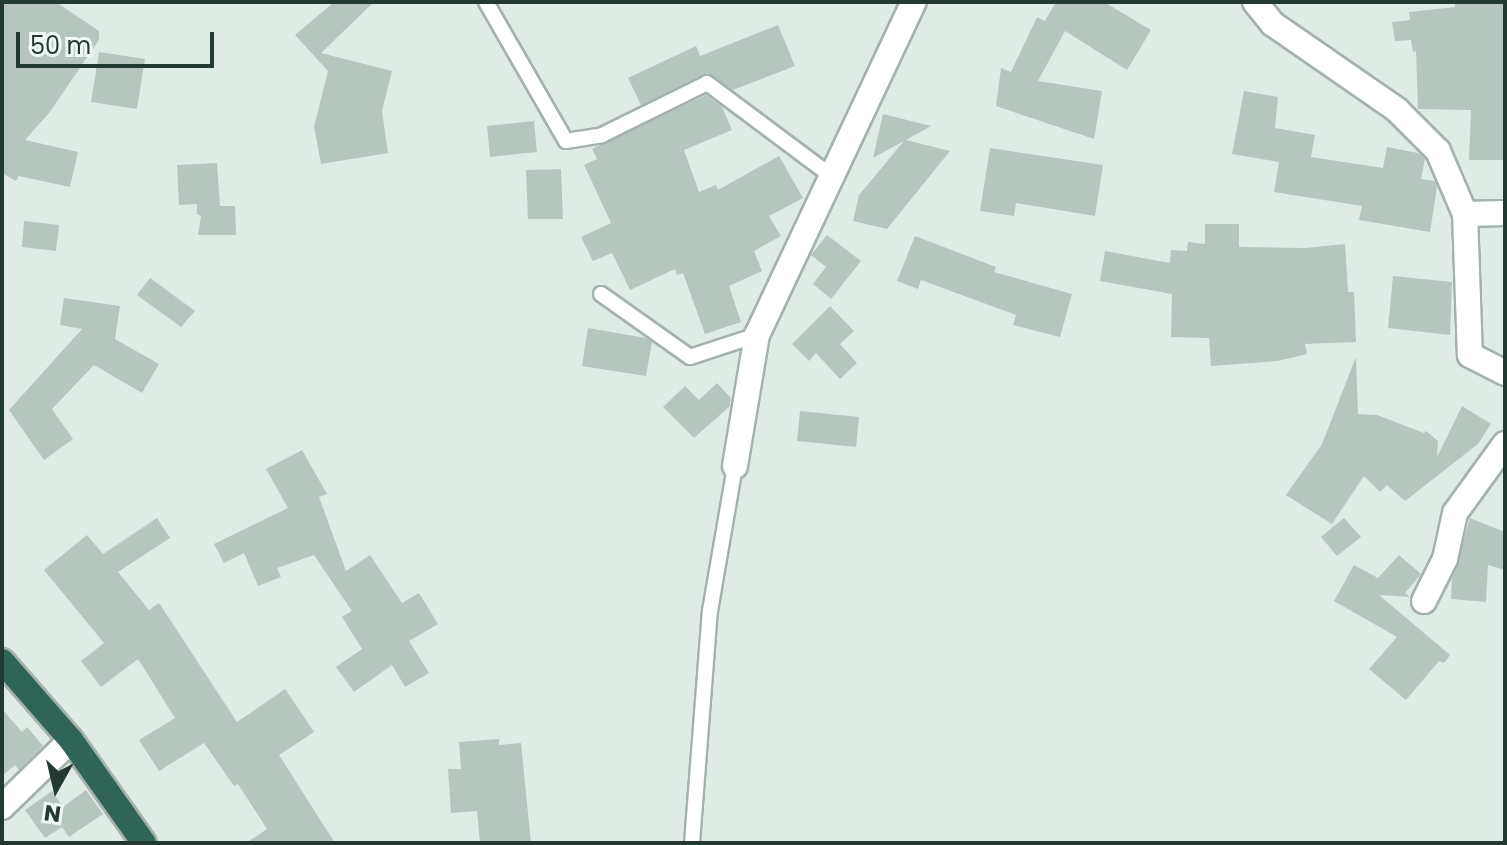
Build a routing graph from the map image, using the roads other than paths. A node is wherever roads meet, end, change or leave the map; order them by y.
1 (486, 2) edge
2 (914, 2) edge
3 (1255, 2) edge
4 (834, 178) junction
5 (1505, 213) edge
6 (1465, 214) junction
7 (601, 294) dead end
8 (757, 335) junction
9 (1505, 373) edge
10 (1505, 444) edge
11 (735, 466) joint
12 (1424, 601) dead end
13 (2, 661) edge
14 (71, 740) junction
15 (2, 807) edge
16 (144, 843) edge
17 (692, 843) edge

1 - 4 lane
2 - 4 street
3 - 6 street
4 - 8 street
5 - 6 street
6 - 9 street
7 - 8 lane
8 - 11 street
10 - 12 street
11 - 17 lane
13 - 14 highway
14 - 15 street
14 - 16 highway

